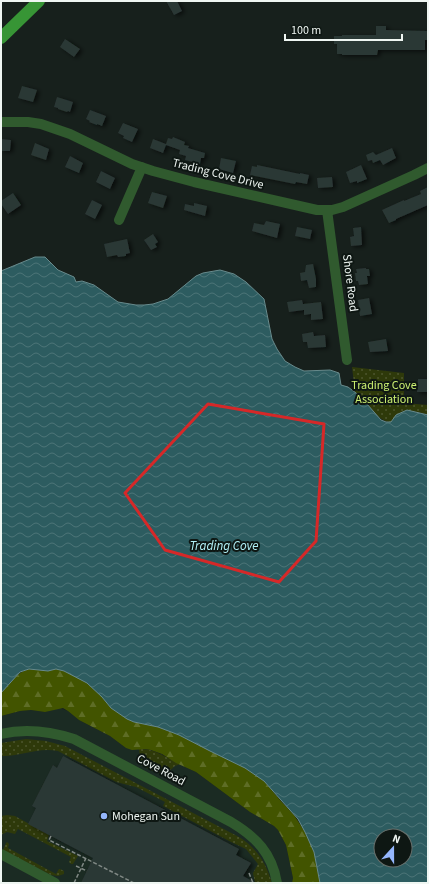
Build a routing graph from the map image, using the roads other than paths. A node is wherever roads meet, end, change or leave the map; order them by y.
1 (39, 1) edge
2 (1, 38) edge
3 (1, 122) edge
4 (142, 167) junction
5 (428, 168) edge
6 (327, 210) junction
7 (119, 220) dead end
8 (347, 360) dead end
9 (1, 734) edge
10 (1, 854) edge
11 (55, 883) edge
12 (277, 883) edge

1 - 2 main road
3 - 4 street, Trading Cove Drive
4 - 6 street, Trading Cove Drive
4 - 7 street
5 - 6 street, Trading Cove Drive
6 - 8 street, Shore Road
9 - 12 street, Cove Road
10 - 11 street

